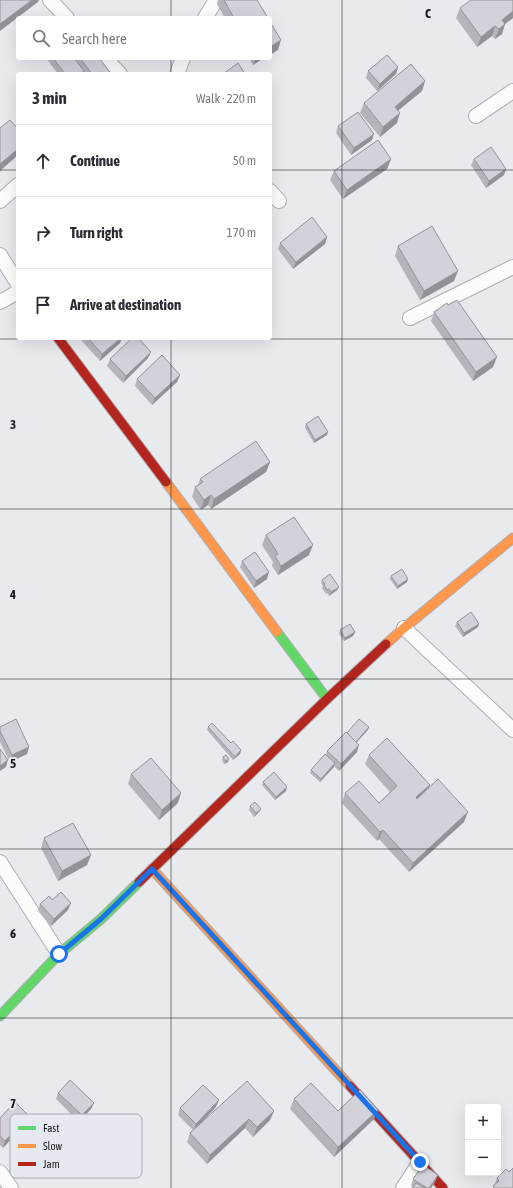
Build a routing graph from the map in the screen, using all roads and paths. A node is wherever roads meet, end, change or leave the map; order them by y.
1 (50, 0) edge
2 (216, 0) edge
3 (65, 16) edge
4 (206, 16) edge
5 (107, 60) edge
6 (182, 60) edge
7 (118, 72) edge
8 (178, 72) edge
9 (513, 91) edge
10 (476, 116) dead end
11 (16, 187) edge
12 (0, 201) edge
13 (0, 255) edge
14 (513, 267) edge
15 (16, 281) edge
16 (16, 293) edge
17 (0, 302) edge
18 (410, 318) dead end
19 (59, 340) edge
20 (513, 538) edge
21 (404, 628) junction
22 (327, 699) junction
23 (513, 730) edge
24 (0, 862) edge
25 (152, 869) junction
26 (59, 954) junction
27 (0, 1016) edge
28 (420, 1162) junction
29 (0, 1172) edge
30 (11, 1188) edge
31 (403, 1188) edge
32 (443, 1188) edge

1 - 3 street
2 - 4 street
5 - 7 street
6 - 8 street
9 - 10 street
11 - 12 street
13 - 15 street
14 - 18 street
16 - 17 street
19 - 22 street
20 - 21 street
21 - 22 street
21 - 23 street
22 - 25 street
24 - 26 street
25 - 26 street
25 - 28 street
26 - 27 street
28 - 31 street
28 - 32 street
29 - 30 street

